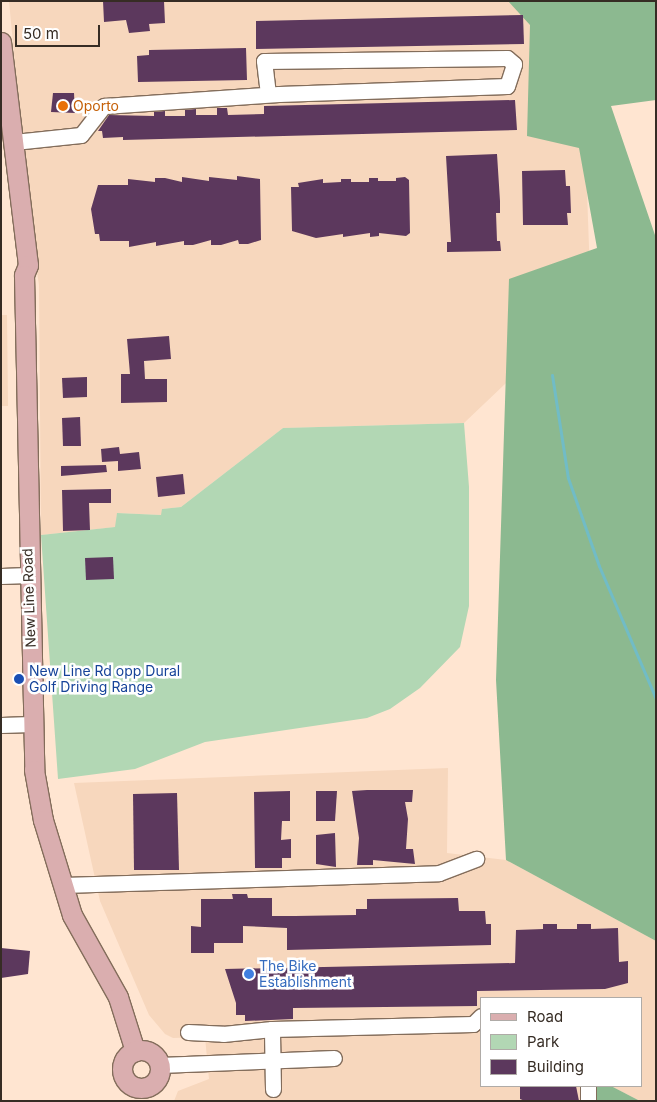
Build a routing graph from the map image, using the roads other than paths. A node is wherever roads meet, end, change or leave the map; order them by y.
1 (1, 42) edge
2 (268, 94) junction
3 (8, 142) edge
4 (1, 576) edge
5 (28, 576) junction
6 (30, 724) junction
7 (1, 725) edge
8 (476, 859) dead end
9 (63, 885) junction
10 (480, 1017) edge
11 (272, 1029) junction
12 (188, 1032) dead end
13 (135, 1051) junction
14 (334, 1058) dead end
15 (271, 1062) junction
16 (160, 1065) junction
17 (588, 1087) edge
18 (273, 1089) dead end
19 (148, 1094) edge
20 (588, 1101) edge

1 - 3 main road, New Line Road
2 - 2 lane
2 - 3 lane
3 - 5 main road, New Line Road
4 - 5 lane
5 - 6 main road, New Line Road
6 - 7 lane
6 - 9 main road, New Line Road
8 - 9 lane
9 - 13 main road, New Line Road
10 - 11 lane
11 - 12 lane
11 - 15 lane
13 - 16 main road
13 - 19 main road
14 - 15 lane
15 - 16 lane
15 - 18 lane
16 - 19 main road
17 - 20 lane

